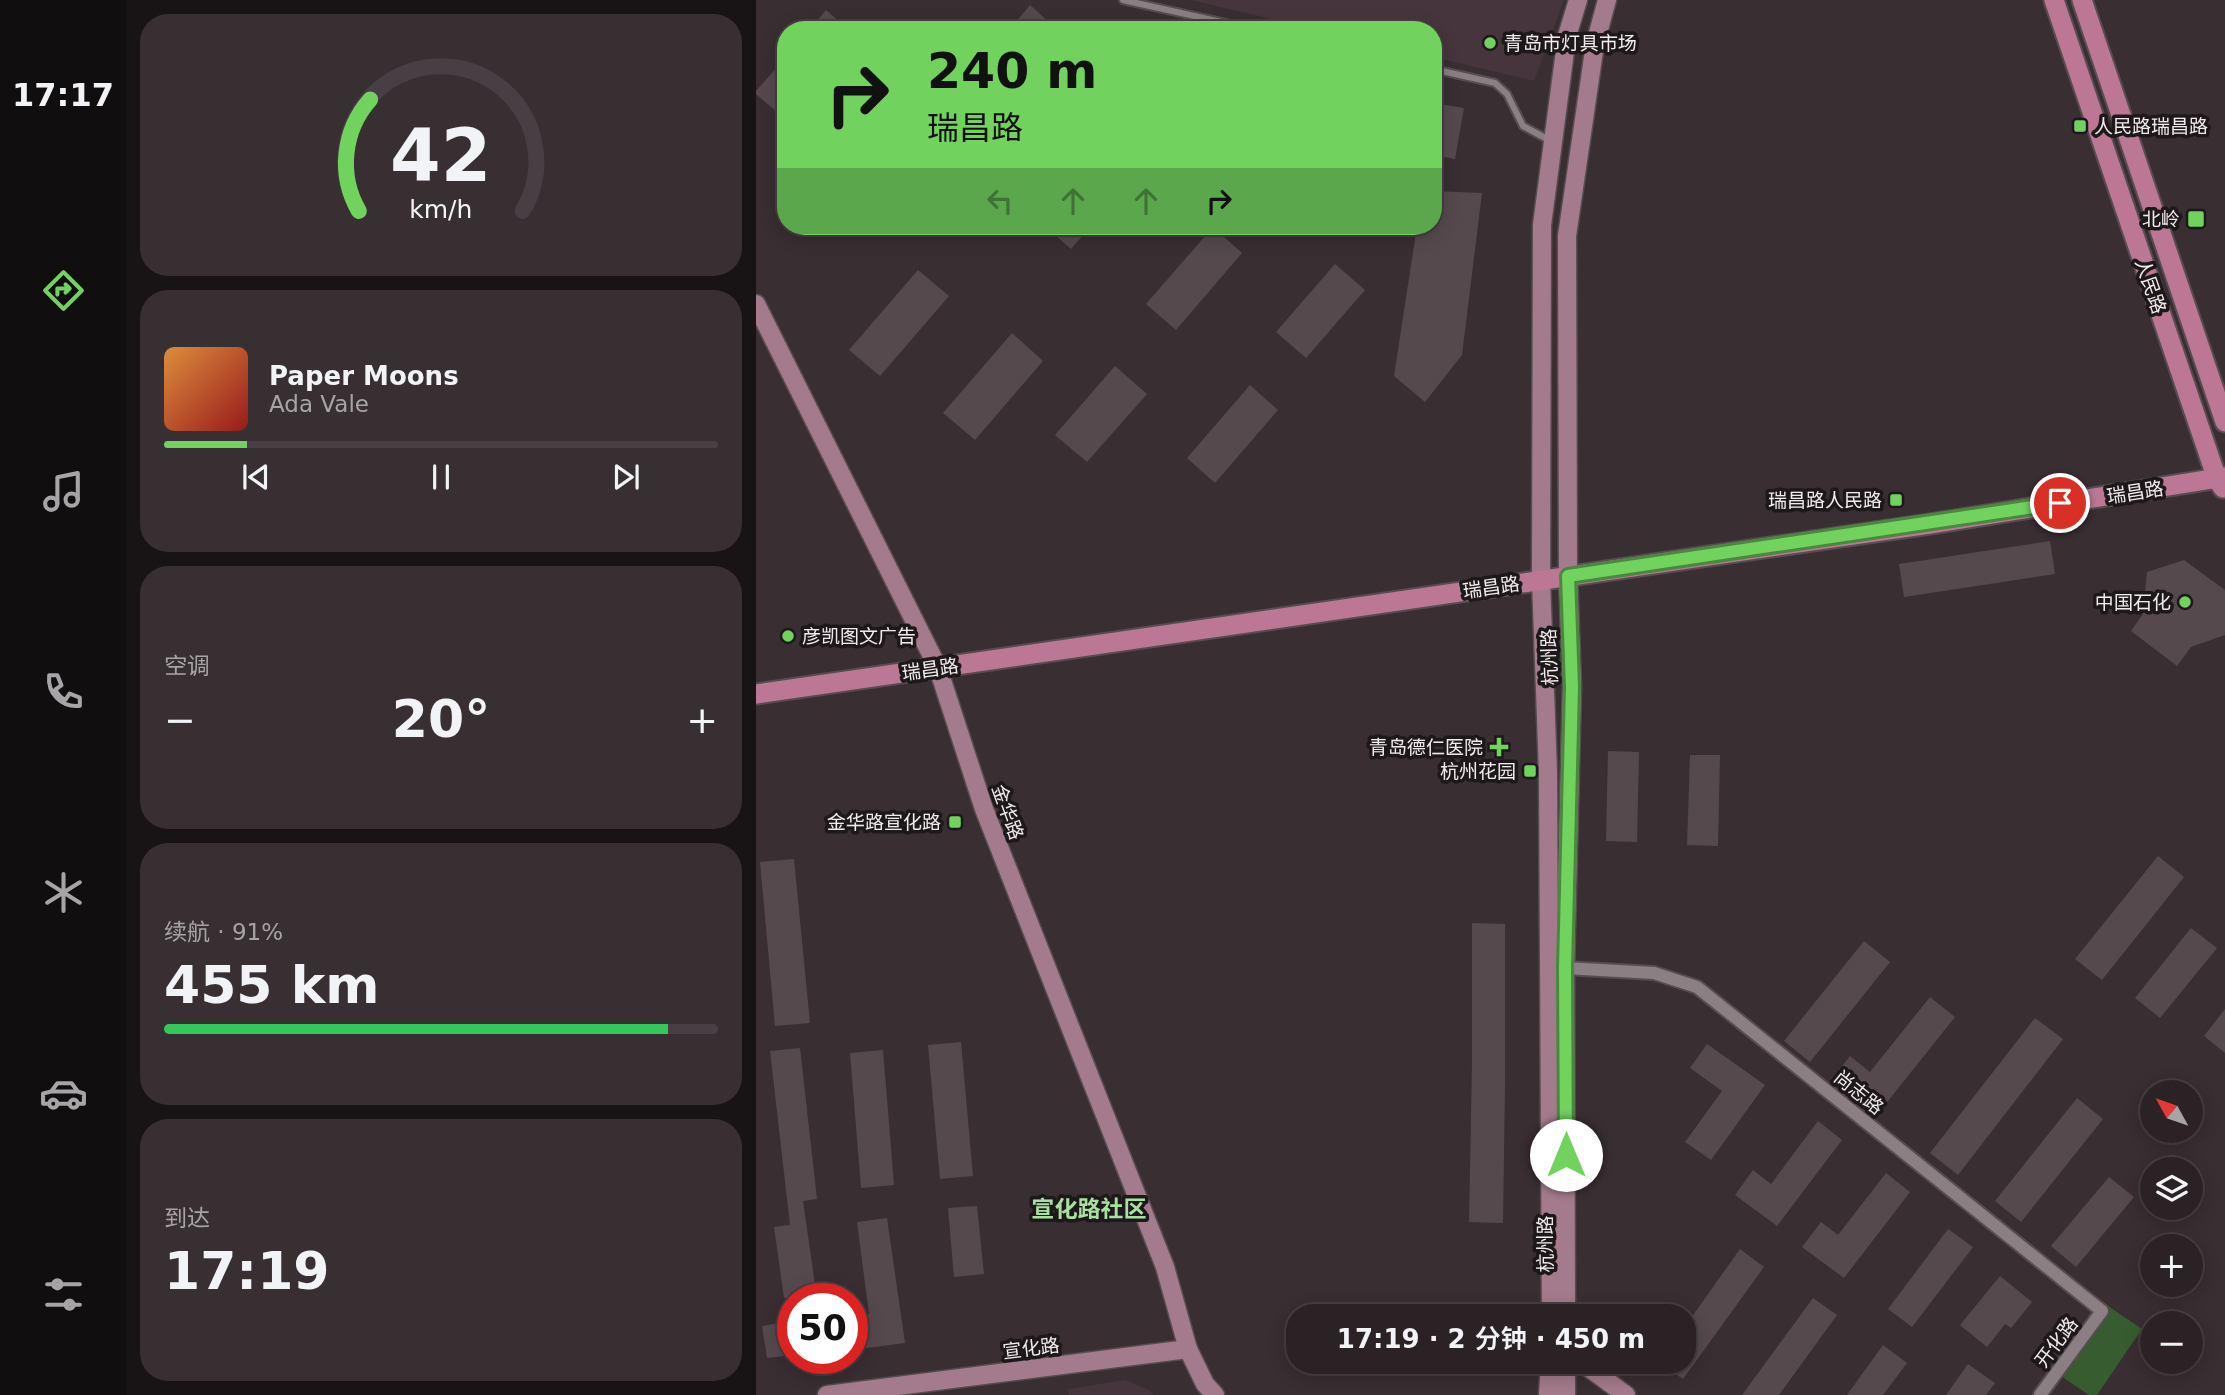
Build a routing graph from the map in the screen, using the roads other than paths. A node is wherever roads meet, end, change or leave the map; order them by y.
1 (1124, 0) edge
2 (1578, 0) edge
3 (1607, 0) edge
4 (2054, 0) edge
5 (2082, 0) edge
6 (1216, 21) edge
7 (1442, 71) edge
8 (1553, 142) junction
9 (756, 304) edge
10 (2225, 422) edge
11 (2222, 482) edge
12 (1568, 576) junction
13 (1541, 580) junction
14 (938, 668) junction
15 (756, 694) edge
16 (1565, 968) junction
17 (1551, 1304) edge
18 (1566, 1304) edge
19 (2102, 1311) joint
20 (1188, 1349) junction
21 (1549, 1374) edge
22 (1566, 1374) edge
23 (1597, 1374) edge
24 (827, 1395) edge
25 (1215, 1395) edge
26 (1548, 1395) edge
27 (1566, 1395) edge
28 (1626, 1395) edge
29 (2040, 1395) edge

1 - 6 lane
2 - 8 main road, 杭州路
3 - 12 main road, 杭州路
4 - 11 main road, 人民路
5 - 10 main road, 人民路
7 - 8 lane
8 - 13 main road, 杭州路
9 - 14 main road, 金华路
11 - 12 main road, 瑞昌路
12 - 13 main road, 瑞昌路
12 - 16 main road, 杭州路
13 - 14 main road, 瑞昌路
13 - 17 main road, 杭州路
14 - 15 main road, 瑞昌路
14 - 20 main road, 金华路
16 - 18 main road, 杭州路
16 - 19 street, 尚志路
19 - 29 street, 开化路
20 - 24 main road, 宣化路
20 - 25 main road
21 - 26 main road
22 - 27 main road
23 - 28 main road

